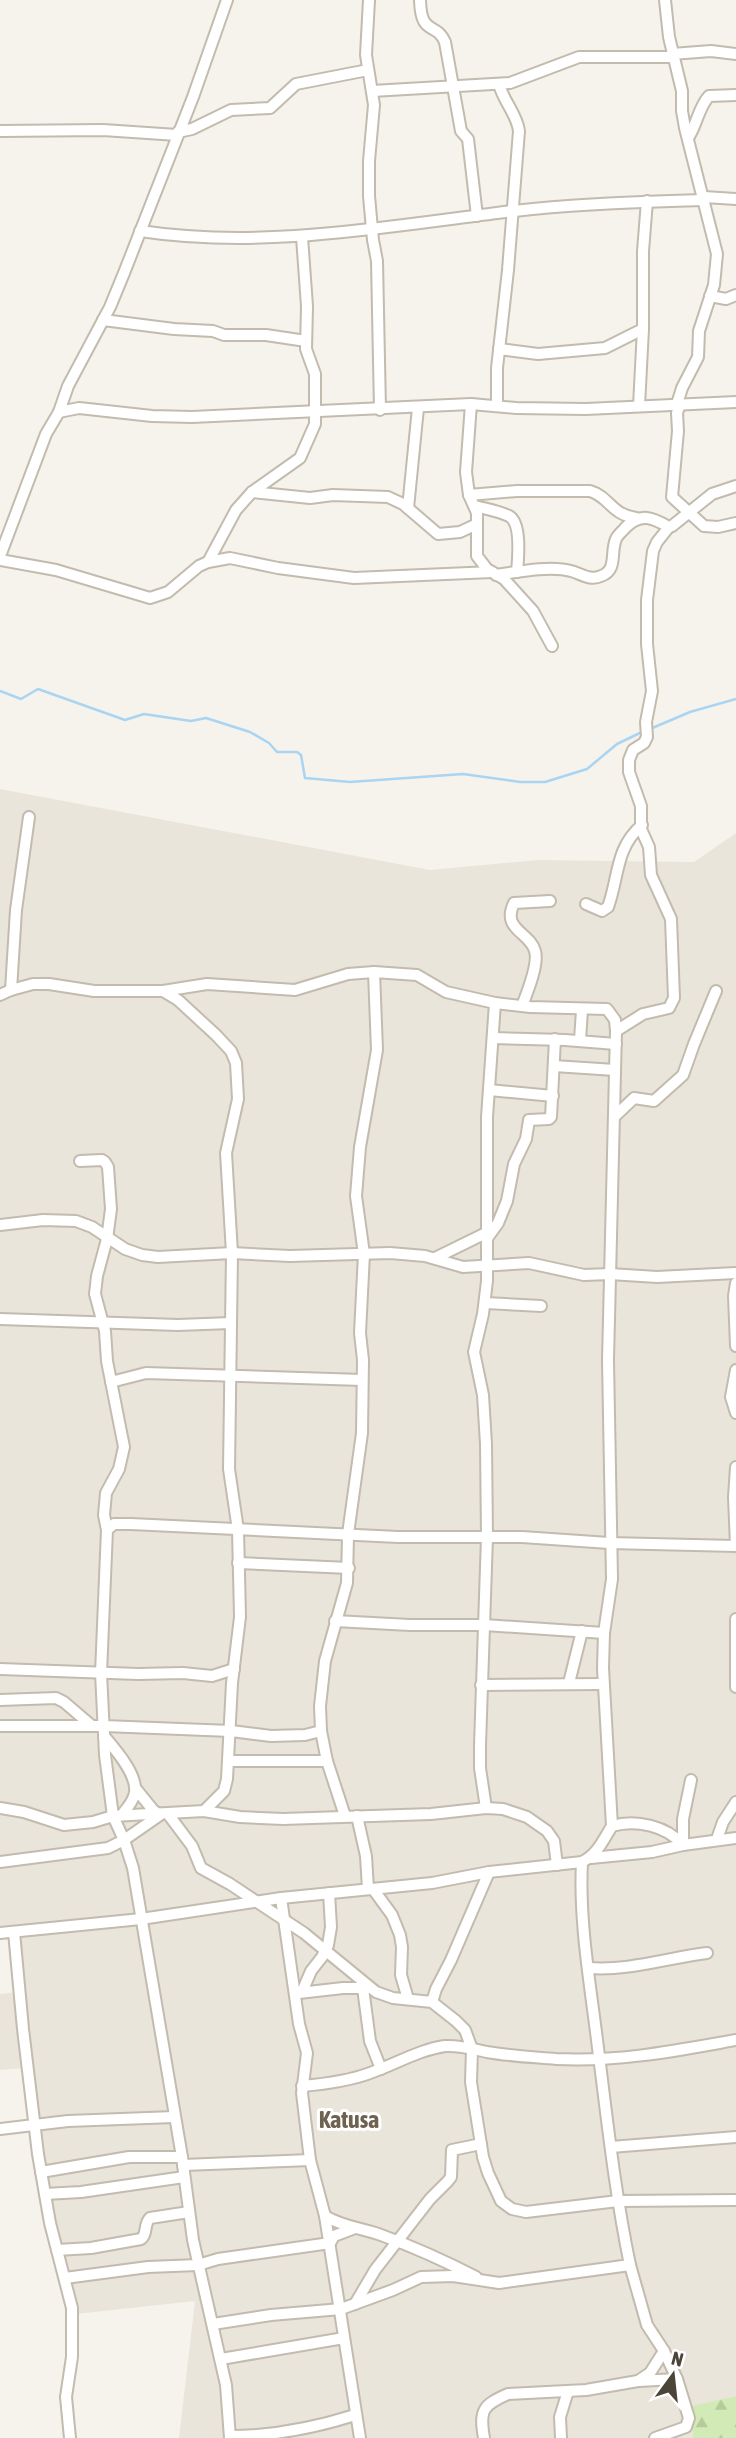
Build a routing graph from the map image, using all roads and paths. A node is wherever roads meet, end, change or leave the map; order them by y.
1 (227, 0) edge
2 (378, 0) edge
3 (420, 0) edge
4 (665, 0) edge
5 (369, 4) edge
6 (736, 54) edge
7 (672, 55) junction
8 (368, 70) junction
9 (499, 84) junction
10 (454, 87) junction
11 (372, 91) junction
12 (736, 95) edge
13 (0, 131) edge
14 (178, 134) junction
15 (688, 138) junction
16 (704, 198) junction
17 (736, 199) edge
18 (647, 201) junction
19 (512, 211) junction
20 (477, 216) junction
21 (372, 229) junction
22 (140, 231) junction
23 (302, 237) junction
24 (736, 295) edge
25 (710, 296) junction
26 (103, 320) junction
27 (643, 329) junction
28 (306, 341) junction
29 (499, 349) junction
30 (66, 394) junction
31 (736, 402) edge
32 (471, 404) junction
33 (679, 404) junction
34 (496, 406) junction
35 (639, 406) junction
36 (79, 408) junction
37 (418, 408) junction
38 (316, 410) junction
39 (380, 410) junction
40 (59, 412) junction
41 (736, 486) edge
42 (252, 492) junction
43 (469, 495) junction
44 (475, 506) junction
45 (408, 508) junction
46 (690, 511) junction
47 (636, 518) junction
48 (736, 523) edge
49 (478, 524) junction
50 (669, 527) junction
51 (0, 558) edge
52 (208, 562) junction
53 (517, 572) junction
54 (494, 573) junction
55 (552, 646) dead end
56 (29, 817) dead end
57 (642, 825) junction
58 (550, 901) dead end
59 (586, 904) dead end
60 (0, 938) edge
61 (13, 939) junction
62 (374, 972) junction
63 (11, 990) junction
64 (163, 991) junction
65 (716, 992) dead end
66 (0, 995) edge
67 (495, 1003) junction
68 (522, 1006) junction
69 (582, 1010) junction
70 (616, 1031) junction
71 (493, 1038) junction
72 (555, 1039) junction
73 (580, 1040) junction
74 (616, 1044) junction
75 (554, 1066) junction
76 (615, 1070) junction
77 (489, 1090) junction
78 (553, 1096) junction
79 (614, 1117) junction
80 (80, 1161) dead end
81 (0, 1225) edge
82 (488, 1234) junction
83 (107, 1239) junction
84 (232, 1253) junction
85 (364, 1254) junction
86 (435, 1258) junction
87 (488, 1265) junction
88 (736, 1273) edge
89 (610, 1274) junction
90 (736, 1283) edge
91 (485, 1303) junction
92 (541, 1306) dead end
93 (0, 1319) edge
94 (103, 1321) junction
95 (231, 1323) junction
96 (736, 1346) edge
97 (736, 1370) edge
98 (230, 1375) junction
99 (362, 1380) junction
100 (111, 1382) junction
101 (736, 1413) edge
102 (736, 1467) edge
103 (107, 1530) junction
104 (238, 1530) junction
105 (348, 1534) junction
106 (487, 1537) junction
107 (609, 1543) junction
108 (736, 1546) edge
109 (238, 1563) junction
110 (349, 1568) junction
111 (736, 1619) edge
112 (335, 1620) junction
113 (484, 1625) junction
114 (582, 1631) junction
115 (604, 1633) junction
116 (0, 1669) edge
117 (234, 1669) junction
118 (101, 1673) junction
119 (569, 1683) junction
120 (481, 1685) junction
121 (603, 1685) junction
122 (736, 1687) edge
123 (0, 1700) edge
124 (0, 1726) edge
125 (100, 1729) junction
126 (231, 1731) junction
127 (321, 1731) junction
128 (230, 1761) junction
129 (327, 1761) junction
130 (691, 1780) dead end
131 (136, 1788) junction
132 (736, 1802) edge
133 (0, 1808) edge
134 (485, 1808) junction
135 (204, 1811) junction
136 (164, 1814) junction
137 (117, 1816) junction
138 (351, 1816) junction
139 (612, 1826) junction
140 (736, 1838) edge
141 (717, 1839) junction
142 (124, 1840) junction
143 (683, 1845) junction
144 (587, 1860) junction
145 (0, 1862) edge
146 (557, 1865) junction
147 (489, 1872) junction
148 (371, 1889) junction
149 (329, 1893) junction
150 (281, 1898) junction
151 (258, 1902) junction
152 (141, 1919) junction
153 (284, 1922) junction
154 (14, 1932) junction
155 (0, 1933) edge
156 (326, 1952) junction
157 (707, 1953) dead end
158 (589, 1968) junction
159 (367, 1988) junction
160 (299, 1993) junction
161 (408, 1999) junction
162 (432, 2002) junction
163 (736, 2040) edge
164 (472, 2049) junction
165 (599, 2059) junction
166 (381, 2069) junction
167 (302, 2086) junction
168 (174, 2117) junction
169 (36, 2124) junction
170 (0, 2129) edge
171 (736, 2137) edge
172 (481, 2144) junction
173 (611, 2147) junction
174 (310, 2160) junction
175 (183, 2166) junction
176 (41, 2172) junction
177 (45, 2194) junction
178 (618, 2200) junction
179 (736, 2200) edge
180 (189, 2212) junction
181 (325, 2216) junction
182 (355, 2228) junction
183 (330, 2242) junction
184 (398, 2242) junction
185 (57, 2250) junction
186 (198, 2265) junction
187 (630, 2265) junction
188 (65, 2278) junction
189 (485, 2282) junction
190 (355, 2304) junction
191 (341, 2309) junction
192 (213, 2324) junction
193 (344, 2338) junction
194 (664, 2351) junction
195 (221, 2359) junction
196 (677, 2379) junction
197 (638, 2381) junction
198 (568, 2391) junction
199 (355, 2415) junction
200 (230, 2437) edge
201 (70, 2438) edge
202 (360, 2438) edge
203 (484, 2438) edge
204 (561, 2438) edge
205 (655, 2438) edge

1 - 14 street
2 - 5 street
3 - 10 street
4 - 7 street
5 - 8 street
6 - 7 street
7 - 9 street
7 - 15 street
8 - 11 street
8 - 14 street
9 - 10 street
9 - 19 street
10 - 11 street
10 - 20 street
11 - 21 street
12 - 15 street
13 - 14 street
14 - 22 street
15 - 16 street
16 - 17 street
16 - 18 street
16 - 25 street
18 - 19 street
18 - 27 street
19 - 20 street
19 - 29 street
20 - 21 street
21 - 23 street
21 - 39 street
22 - 23 street
22 - 26 street
23 - 28 street
24 - 25 street
25 - 33 street
26 - 28 street
26 - 30 street
27 - 29 street
27 - 35 street
28 - 38 street
29 - 34 street
30 - 36 street
30 - 40 street
31 - 33 street
32 - 34 street
32 - 37 street
32 - 43 street
33 - 35 street
33 - 46 street
34 - 35 street
36 - 38 street
36 - 40 street
37 - 39 street
37 - 45 street
38 - 39 street
38 - 42 street
40 - 51 street
41 - 46 street
42 - 45 street
42 - 52 street
43 - 44 street
43 - 47 street
44 - 49 street
44 - 53 street
45 - 49 street
46 - 48 street
46 - 50 street
47 - 50 street
47 - 53 street
49 - 54 street
50 - 57 street
51 - 52 street
52 - 54 street
53 - 54 street
54 - 55 street
56 - 61 street
57 - 59 street
57 - 70 street
58 - 68 street
60 - 61 street
61 - 63 street
62 - 64 street
62 - 67 street
62 - 85 street
63 - 64 street
63 - 66 street
64 - 84 street
65 - 79 street
67 - 68 street
67 - 71 street
68 - 69 street
69 - 70 street
69 - 73 street
70 - 74 street
71 - 72 street
71 - 77 street
72 - 73 street
72 - 75 street
73 - 74 street
74 - 76 street
75 - 76 street
75 - 78 street
76 - 79 street
77 - 78 street
77 - 82 street
78 - 82 street
79 - 89 street
80 - 83 street
81 - 83 street
82 - 86 street
82 - 87 street
83 - 84 street
83 - 94 street
84 - 85 street
84 - 95 street
85 - 86 street
85 - 99 street
86 - 87 street
87 - 89 street
87 - 91 street
88 - 89 street
89 - 107 street
90 - 96 street
91 - 92 street
91 - 106 street
93 - 94 street
94 - 95 street
94 - 100 street
95 - 98 street
97 - 101 street
98 - 99 street
98 - 100 street
98 - 104 street
99 - 105 street
100 - 103 street
102 - 108 street
103 - 104 street
103 - 118 street
104 - 105 street
104 - 109 street
105 - 106 street
105 - 110 street
106 - 107 street
106 - 113 street
107 - 108 street
107 - 115 street
109 - 110 street
109 - 117 street
110 - 112 street
111 - 122 street
112 - 113 street
112 - 127 street
113 - 114 street
113 - 120 street
114 - 115 street
114 - 119 street
115 - 121 street
116 - 118 street
117 - 118 street
117 - 126 street
118 - 125 street
119 - 120 street
119 - 121 street
120 - 134 street
121 - 139 street
123 - 125 street
124 - 125 street
125 - 126 street
125 - 131 street
125 - 137 street
126 - 127 street
126 - 128 street
127 - 129 street
128 - 129 street
128 - 135 street
129 - 138 street
130 - 143 street
131 - 136 street
131 - 137 street
132 - 141 street
133 - 137 street
134 - 138 street
134 - 146 street
135 - 136 street
135 - 138 street
136 - 137 street
136 - 142 street
136 - 151 street
137 - 142 street
138 - 148 street
139 - 143 street
139 - 144 street
140 - 141 street
141 - 143 street
142 - 145 street
142 - 152 street
143 - 144 street
144 - 146 street
144 - 158 street
146 - 147 street
147 - 148 street
147 - 162 street
148 - 149 street
148 - 161 street
149 - 150 street
149 - 156 street
150 - 151 street
150 - 153 street
151 - 152 street
151 - 153 street
152 - 154 street
152 - 168 street
153 - 156 street
153 - 160 street
154 - 155 street
154 - 169 street
156 - 159 street
156 - 160 street
157 - 158 street
158 - 165 street
159 - 160 street
159 - 161 street
159 - 166 street
160 - 167 street
161 - 162 street
162 - 164 street
163 - 165 street
164 - 165 street
164 - 166 street
164 - 172 street
165 - 173 street
166 - 167 street
167 - 174 street
168 - 169 street
168 - 175 street
169 - 170 street
169 - 176 street
171 - 173 street
172 - 178 street
172 - 184 street
173 - 178 street
174 - 175 street
174 - 181 street
175 - 176 street
175 - 177 street
175 - 180 street
176 - 177 street
177 - 185 street
178 - 179 street
178 - 187 street
180 - 185 street
180 - 186 street
181 - 182 street
181 - 183 street
182 - 183 street
182 - 184 street
183 - 186 street
183 - 191 street
184 - 189 street
184 - 190 street
185 - 188 street
186 - 188 street
186 - 192 street
187 - 189 street
187 - 194 street
188 - 201 street
189 - 190 street
190 - 191 street
191 - 192 street
191 - 193 street
192 - 195 street
193 - 195 street
193 - 199 street
194 - 196 street
194 - 197 street
195 - 200 street
196 - 197 street
196 - 205 street
197 - 198 street
198 - 203 street
198 - 204 street
199 - 200 street
199 - 202 street

